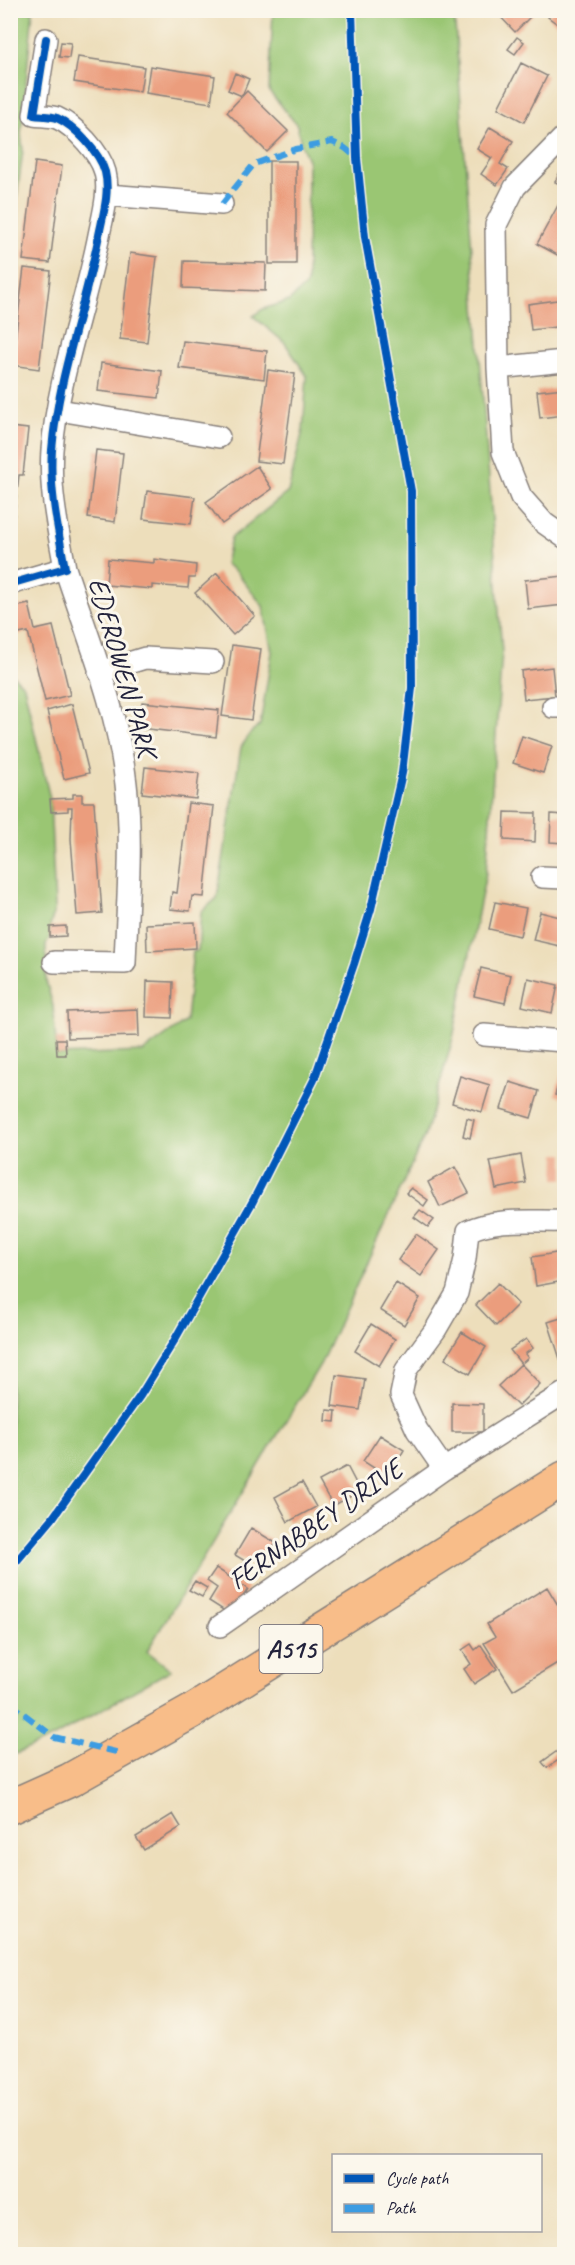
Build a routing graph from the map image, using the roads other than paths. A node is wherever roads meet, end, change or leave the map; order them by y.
1 (46, 39) dead end
2 (564, 137) edge
3 (107, 195) junction
4 (222, 204) dead end
5 (564, 361) edge
6 (498, 368) junction
7 (59, 410) junction
8 (219, 437) dead end
9 (564, 537) edge
10 (65, 568) junction
11 (10, 584) edge
12 (213, 662) dead end
13 (99, 672) junction
14 (543, 877) dead end
15 (564, 878) edge
16 (54, 962) dead end
17 (484, 1035) dead end
18 (564, 1041) edge
19 (564, 1221) edge
20 (564, 1393) edge
21 (444, 1470) junction
22 (564, 1478) edge
23 (220, 1626) dead end
24 (10, 1807) edge

1 - 3 street, EDEROWEN PARK
2 - 6 street
3 - 4 street
3 - 7 street, EDEROWEN PARK
5 - 6 street
6 - 9 street
7 - 8 street
7 - 10 street, EDEROWEN PARK
10 - 11 street, EDEROWEN PARK
10 - 13 street, EDEROWEN PARK
12 - 13 street
13 - 16 street, EDEROWEN PARK
14 - 15 street
17 - 18 street
19 - 21 street, FERNABBEY DRIVE
20 - 21 street, FERNABBEY DRIVE
21 - 23 street, FERNABBEY DRIVE
22 - 24 highway, A515

